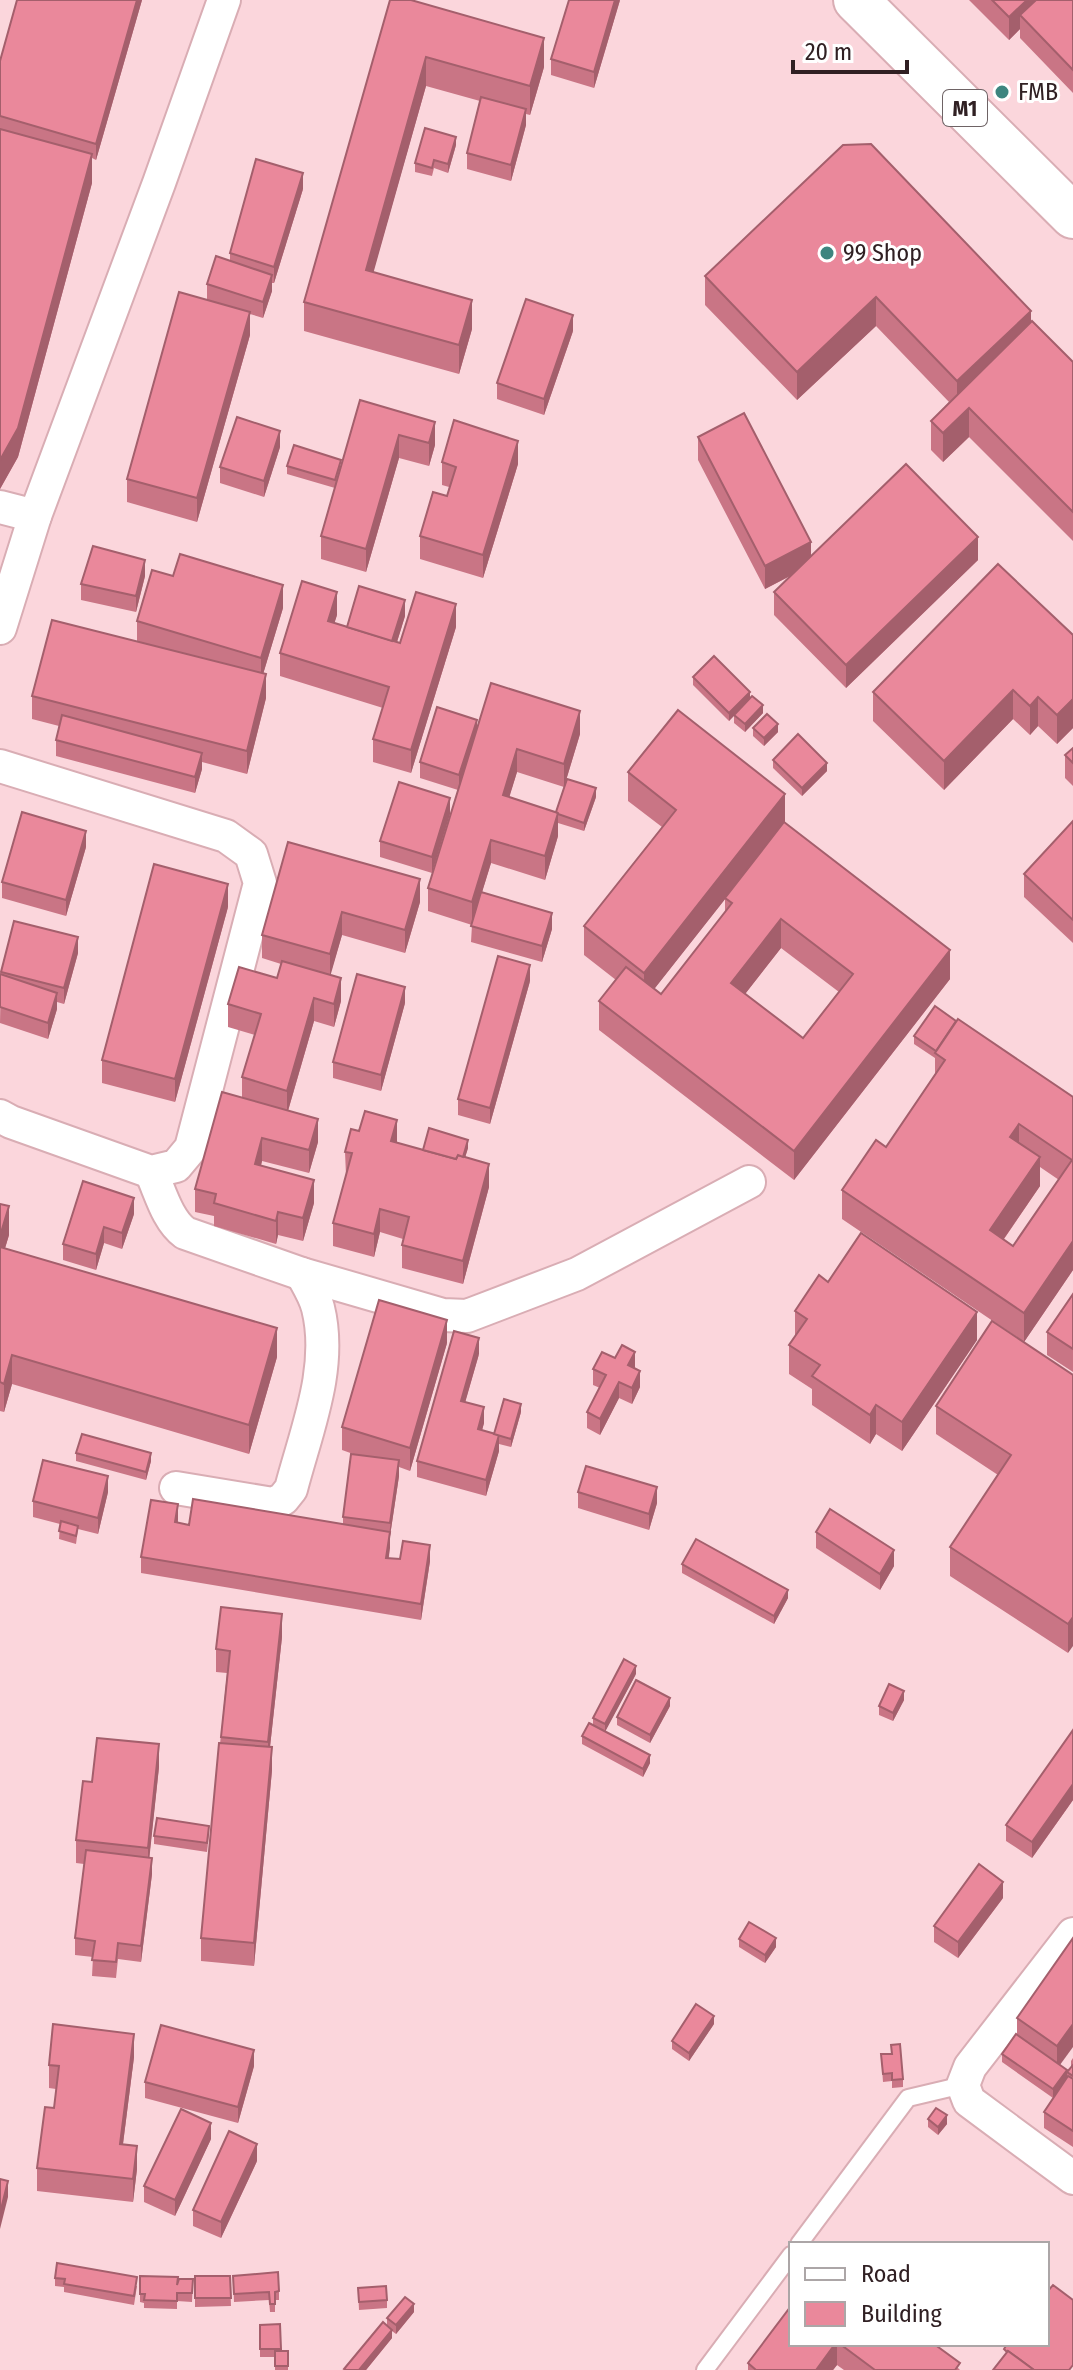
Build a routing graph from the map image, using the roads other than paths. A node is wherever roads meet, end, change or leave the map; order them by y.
1 (224, 0) edge
2 (856, 0) edge
3 (1073, 216) edge
4 (0, 507) edge
5 (35, 516) junction
6 (0, 628) edge
7 (0, 766) edge
8 (0, 1116) edge
9 (151, 1172) junction
10 (749, 1182) dead end
11 (302, 1274) junction
12 (176, 1488) dead end
13 (1073, 1934) edge
14 (963, 2085) junction
15 (1073, 2178) edge
16 (800, 2242) edge
17 (789, 2258) edge
18 (705, 2370) edge

1 - 5 street
2 - 3 highway, M1
4 - 5 street
5 - 6 street
7 - 9 street
8 - 9 street
9 - 11 street
10 - 11 street
11 - 12 street
13 - 14 street
14 - 15 street
14 - 16 lane
17 - 18 lane

